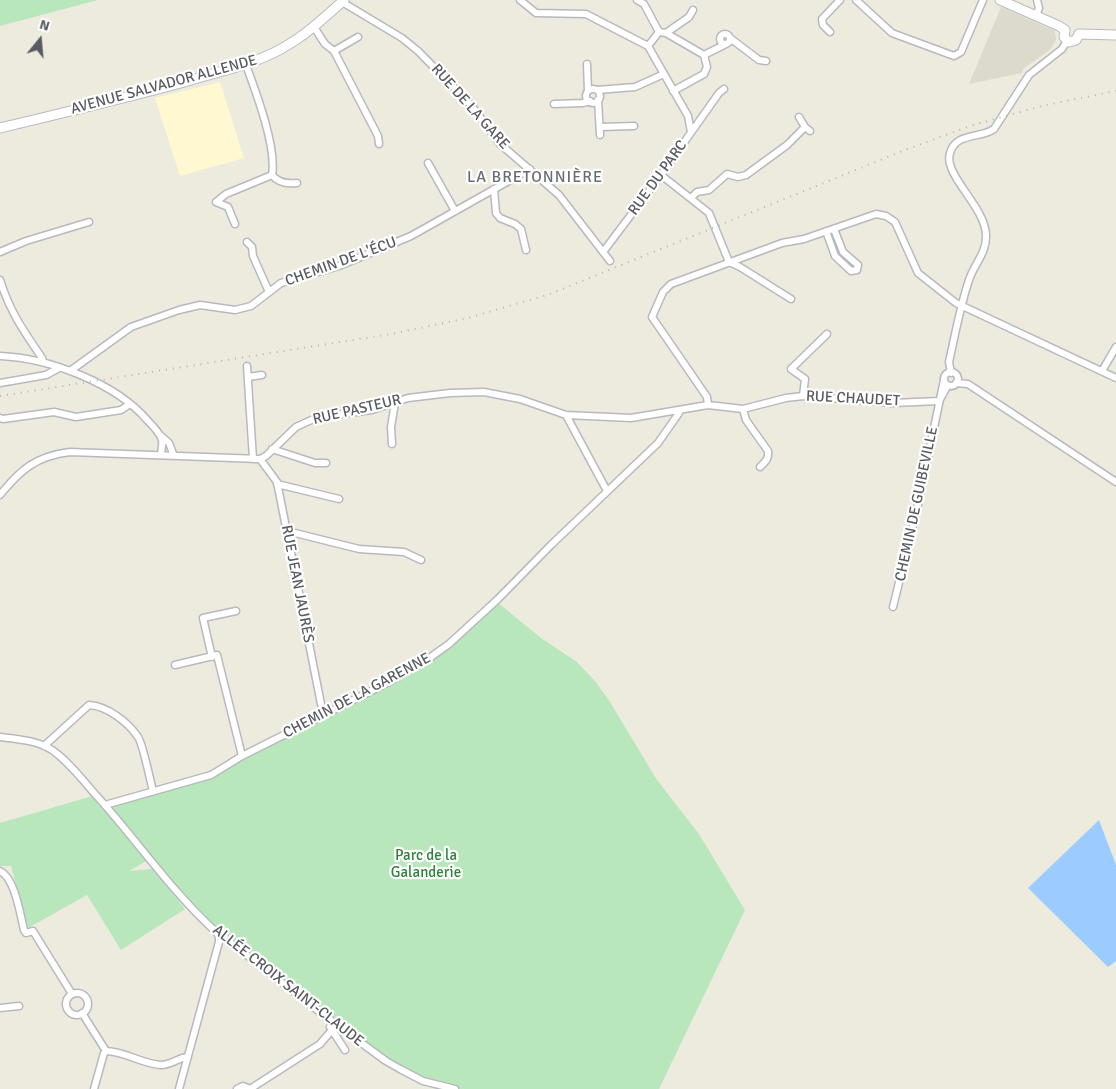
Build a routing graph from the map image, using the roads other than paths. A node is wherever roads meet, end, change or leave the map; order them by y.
1 (520, 0) edge
2 (637, 0) edge
3 (840, 0) edge
4 (856, 0) edge
5 (983, 0) edge
6 (1000, 0) edge
7 (1037, 0) edge
8 (342, 1) edge
9 (693, 10) dead end
10 (1036, 16) junction
11 (314, 27) junction
12 (1065, 30) junction
13 (830, 32) dead end
14 (662, 33) junction
15 (1079, 34) junction
16 (1116, 35) edge
17 (358, 37) dead end
18 (1067, 41) junction
19 (648, 46) junction
20 (334, 51) junction
21 (704, 55) junction
22 (766, 61) dead end
23 (587, 64) dead end
24 (246, 65) junction
25 (664, 74) junction
26 (724, 89) dead end
27 (597, 90) junction
28 (588, 91) junction
29 (673, 91) junction
30 (598, 100) junction
31 (590, 101) junction
32 (554, 104) dead end
33 (799, 117) dead end
34 (634, 126) dead end
35 (600, 127) junction
36 (0, 128) edge
37 (691, 132) junction
38 (600, 135) dead end
39 (379, 144) dead end
40 (428, 163) dead end
41 (530, 170) junction
42 (661, 174) junction
43 (272, 175) junction
44 (297, 184) dead end
45 (494, 189) junction
46 (691, 198) junction
47 (455, 211) junction
48 (89, 222) dead end
49 (235, 224) dead end
50 (834, 229) junction
51 (826, 231) junction
52 (247, 242) dead end
53 (526, 250) dead end
54 (0, 252) edge
55 (603, 252) junction
56 (610, 261) dead end
57 (729, 262) junction
58 (0, 280) edge
59 (269, 292) junction
60 (791, 299) dead end
61 (962, 306) junction
62 (827, 334) dead end
63 (1116, 347) edge
64 (0, 356) edge
65 (43, 362) junction
66 (247, 366) dead end
67 (59, 368) junction
68 (70, 371) junction
69 (1102, 371) junction
70 (951, 372) junction
71 (262, 374) dead end
72 (248, 377) junction
73 (1116, 378) edge
74 (957, 380) junction
75 (0, 383) edge
76 (946, 383) junction
77 (803, 396) junction
78 (939, 401) junction
79 (395, 403) junction
80 (130, 404) junction
81 (708, 405) junction
82 (743, 409) junction
83 (679, 410) junction
84 (566, 415) junction
85 (0, 418) edge
86 (159, 434) junction
87 (392, 444) dead end
88 (272, 449) junction
89 (161, 455) junction
90 (174, 456) junction
91 (257, 459) junction
92 (326, 463) dead end
93 (760, 466) dead end
94 (1116, 482) edge
95 (277, 484) junction
96 (607, 492) junction
97 (0, 495) edge
98 (338, 499) dead end
99 (287, 531) junction
100 (420, 560) dead end
101 (893, 607) dead end
102 (236, 611) dead end
103 (212, 657) junction
104 (176, 665) dead end
105 (323, 714) junction
106 (0, 737) edge
107 (44, 746) junction
108 (242, 756) junction
109 (153, 791) junction
110 (105, 805) junction
111 (0, 871) edge
112 (219, 936) junction
113 (72, 994) junction
114 (19, 1006) dead end
115 (0, 1008) edge
116 (82, 1013) junction
117 (326, 1017) junction
118 (332, 1030) junction
119 (344, 1050) dead end
120 (106, 1051) junction
121 (188, 1057) junction
122 (94, 1089) edge
123 (179, 1089) edge
124 (237, 1089) edge
125 (250, 1089) edge
126 (455, 1089) edge

1 - 19 street
2 - 14 street
3 - 13 street
4 - 5 street
6 - 10 main road
7 - 10 street
8 - 11 main road, AVENUE SALVADOR ALLENDE
8 - 41 street, RUE DE LA GARE
9 - 14 street
10 - 12 main road
11 - 20 street
11 - 24 main road, AVENUE SALVADOR ALLENDE
12 - 15 main road
12 - 18 main road
14 - 19 street
14 - 21 street
15 - 16 main road
15 - 18 main road
17 - 20 street
18 - 61 street
19 - 25 street, RUE DU PARC
20 - 39 street
21 - 22 street
21 - 29 street
23 - 28 street
24 - 36 main road, AVENUE SALVADOR ALLENDE
24 - 43 street
25 - 27 street
25 - 29 street, RUE DU PARC
26 - 37 street
27 - 28 street
27 - 30 street
28 - 31 street
29 - 37 street, RUE DU PARC
30 - 31 street
30 - 35 street
31 - 32 street
33 - 46 street
34 - 35 street
35 - 38 street
37 - 42 street, RUE DU PARC
40 - 47 street
41 - 45 street, CHEMIN DE L'ÉCU
41 - 55 street, RUE DE LA GARE
42 - 46 street
42 - 55 street, RUE DU PARC
43 - 44 street
43 - 49 street
45 - 47 street, CHEMIN DE L'ÉCU
45 - 53 street
46 - 57 street
47 - 59 street, CHEMIN DE L'ÉCU
48 - 54 street
50 - 51 street
50 - 51 street
50 - 61 street
51 - 57 street
52 - 59 street
55 - 56 street, RUE DE LA GARE
57 - 60 street
57 - 81 street
58 - 65 street
59 - 68 street, CHEMIN DE L'ÉCU
61 - 69 street
61 - 70 street
62 - 77 street
63 - 69 street
64 - 65 street
65 - 67 street
66 - 72 street
67 - 68 street
67 - 75 street
68 - 80 street
69 - 73 street
70 - 74 street
70 - 76 street
71 - 72 street
72 - 91 street
74 - 76 street
74 - 94 street
76 - 78 street
77 - 78 street, RUE CHAUDET
77 - 82 street, RUE CHAUDET
78 - 101 street, CHEMIN DE GUIBEVILLE
79 - 84 street, RUE PASTEUR
79 - 87 street
79 - 88 street, RUE PASTEUR
80 - 85 street
80 - 86 street
81 - 82 street, RUE CHAUDET
81 - 83 street, RUE PASTEUR
82 - 93 street
83 - 84 street, RUE PASTEUR
83 - 96 street, CHEMIN DE LA GARENNE
84 - 96 street
86 - 89 street
86 - 90 street
88 - 91 street, RUE PASTEUR
88 - 92 street
89 - 90 street
89 - 97 street
90 - 91 street
91 - 95 street, RUE JEAN JAURÈS
95 - 98 street
95 - 99 street, RUE JEAN JAURÈS
96 - 105 street, CHEMIN DE LA GARENNE
99 - 100 street
99 - 105 street, RUE JEAN JAURÈS
102 - 103 street
103 - 104 street
103 - 108 street
105 - 108 street, CHEMIN DE LA GARENNE
106 - 107 street
107 - 109 street
107 - 110 street
108 - 109 street, CHEMIN DE LA GARENNE
109 - 110 street, CHEMIN DE LA GARENNE
110 - 112 street, ALLÉE CROIX SAINT-CLAUDE
111 - 113 street
112 - 117 street, ALLÉE CROIX SAINT-CLAUDE
112 - 121 street
113 - 116 street
113 - 116 street
114 - 115 street
116 - 120 street
117 - 118 street
117 - 126 street, ALLÉE CROIX SAINT-CLAUDE
118 - 119 street
118 - 125 street
120 - 121 street
120 - 122 street
121 - 123 street
124 - 125 street

